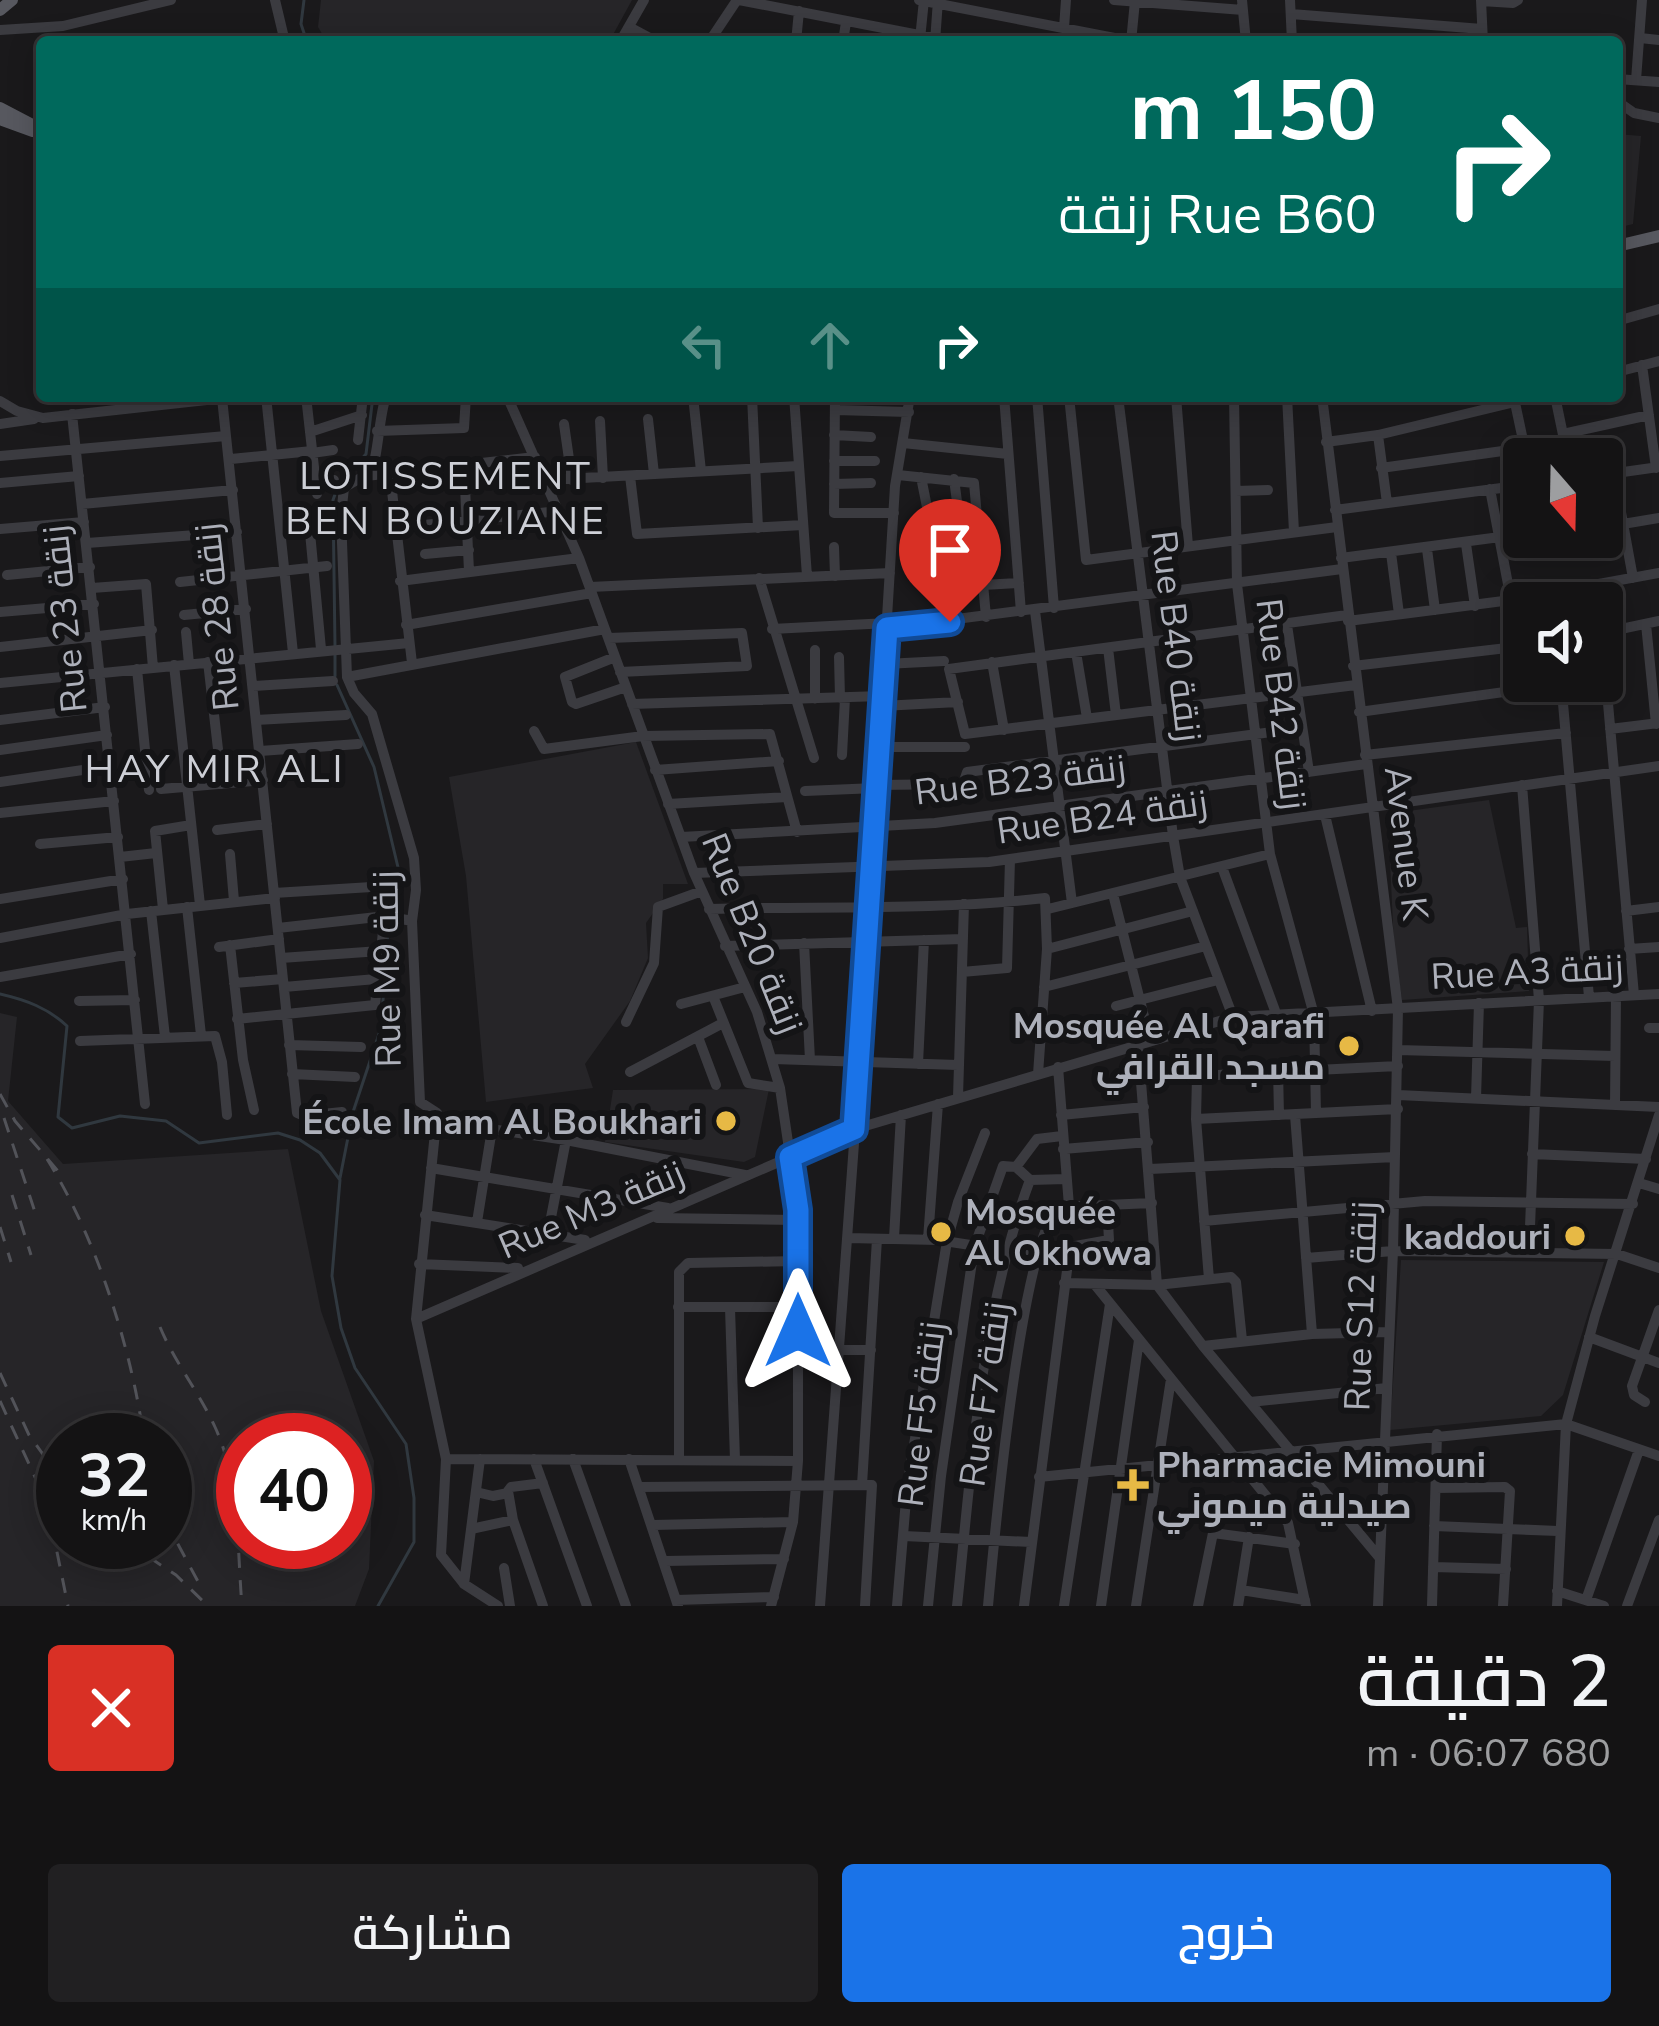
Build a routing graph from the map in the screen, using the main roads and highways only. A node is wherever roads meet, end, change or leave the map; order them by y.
1 (12, 0) edge
2 (0, 10) edge
3 (0, 107) edge
4 (0, 119) edge
5 (36, 129) edge
6 (36, 131) edge
7 (1659, 236) edge
8 (1623, 244) edge

1 - 2 main road
3 - 5 main road
4 - 6 main road
7 - 8 main road

